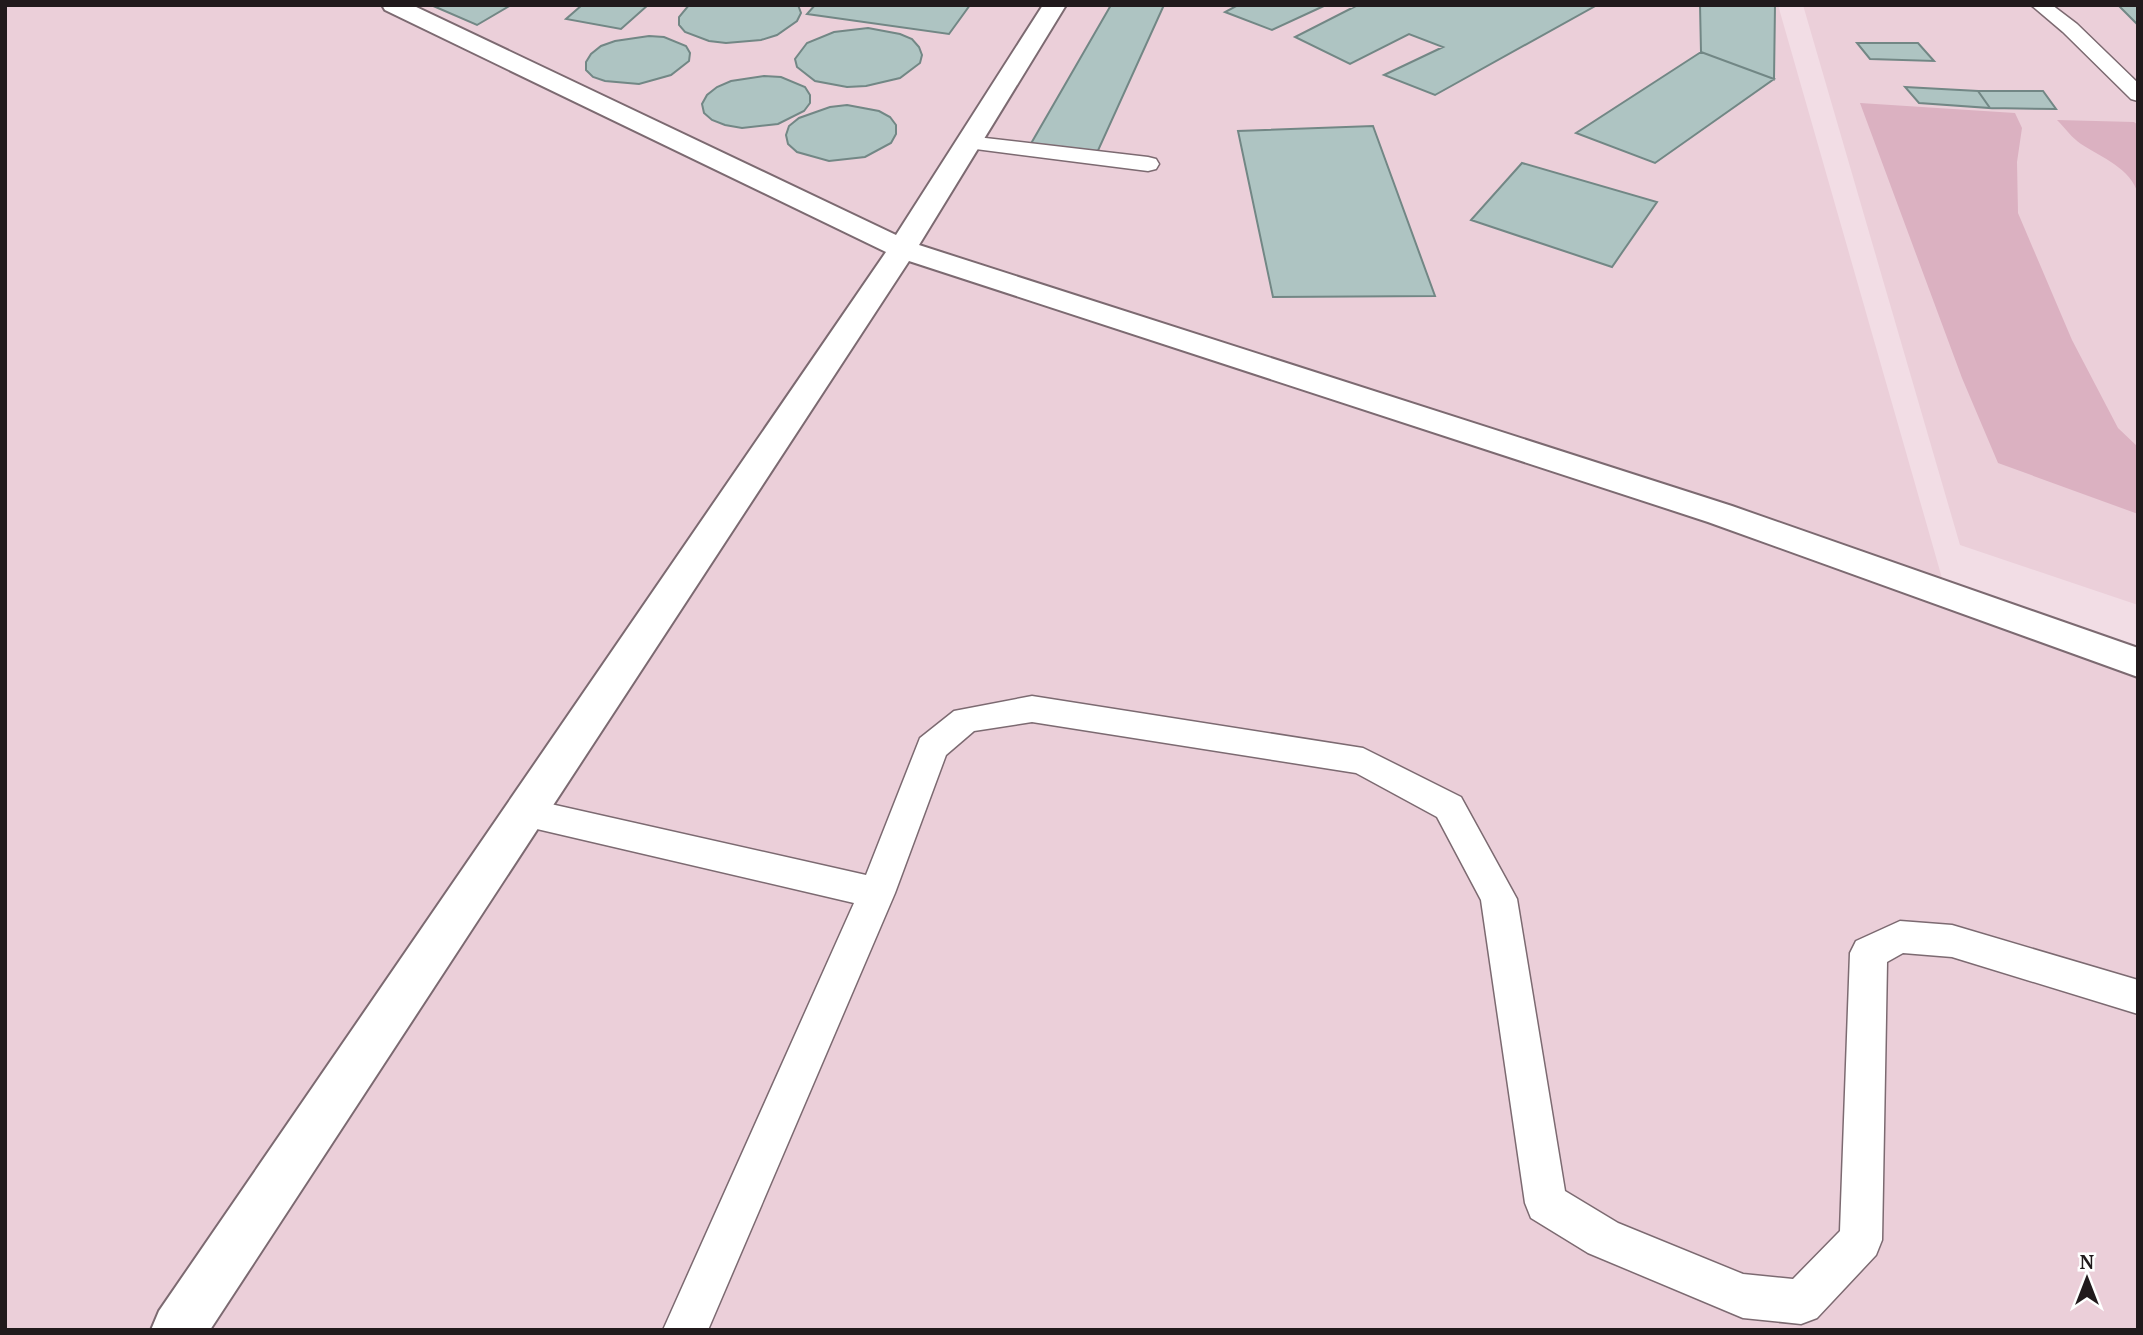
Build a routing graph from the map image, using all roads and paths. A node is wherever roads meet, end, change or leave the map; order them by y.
1 (393, 5) edge
2 (1055, 5) edge
3 (2040, 5) edge
4 (2138, 95) edge
5 (968, 142) junction
6 (1148, 164) dead end
7 (902, 249) junction
8 (2138, 663) edge
9 (524, 812) junction
10 (877, 893) junction
11 (2138, 997) edge
12 (178, 1330) edge
13 (685, 1330) edge

1 - 7 street
2 - 5 street
3 - 4 lane
5 - 6 lane
5 - 7 street
7 - 8 street
7 - 9 street
9 - 10 lane
9 - 12 street
10 - 11 lane
10 - 13 lane

